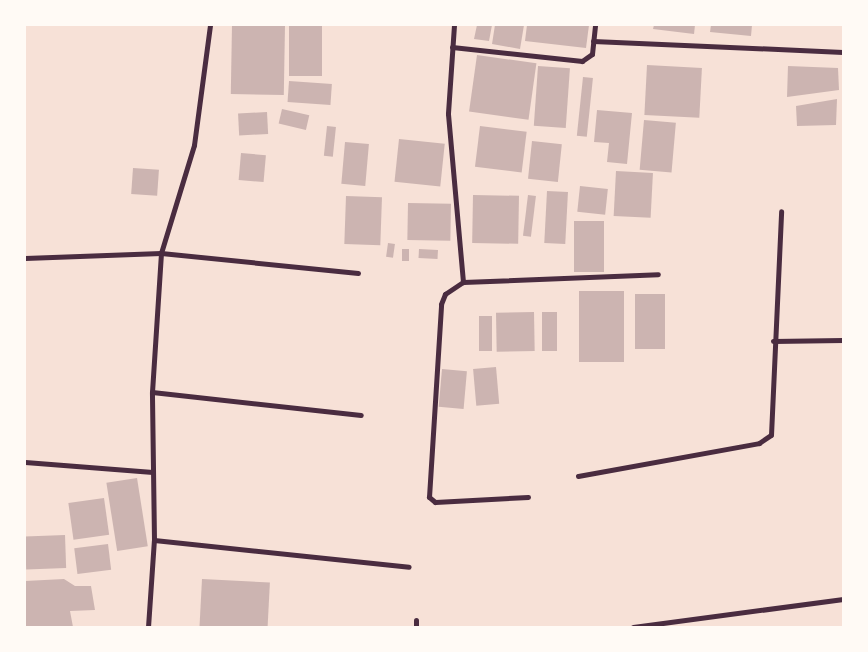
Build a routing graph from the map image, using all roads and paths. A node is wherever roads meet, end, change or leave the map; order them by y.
1 (210, 25) edge
2 (454, 25) edge
3 (595, 25) edge
4 (593, 41) junction
5 (452, 47) junction
6 (843, 52) edge
7 (781, 211) dead end
8 (161, 253) junction
9 (25, 258) edge
10 (358, 274) dead end
11 (658, 274) dead end
12 (463, 282) junction
13 (843, 340) edge
14 (773, 341) junction
15 (152, 392) junction
16 (361, 415) dead end
17 (25, 462) edge
18 (153, 472) junction
19 (578, 476) dead end
20 (528, 497) dead end
21 (154, 540) junction
22 (409, 567) dead end
23 (843, 599) edge
24 (416, 620) dead end
25 (660, 626) edge
26 (148, 627) edge
27 (416, 627) edge
28 (633, 627) edge

1 - 8 street
2 - 5 street
3 - 4 street
4 - 5 street
4 - 6 street
5 - 12 street
7 - 14 street
8 - 9 street
8 - 10 street
8 - 15 street
11 - 12 street
12 - 20 street
13 - 14 street
14 - 19 street
15 - 16 street
15 - 18 street
17 - 18 street
18 - 21 street
21 - 22 street
21 - 26 street
23 - 25 street
24 - 27 street
25 - 28 street

